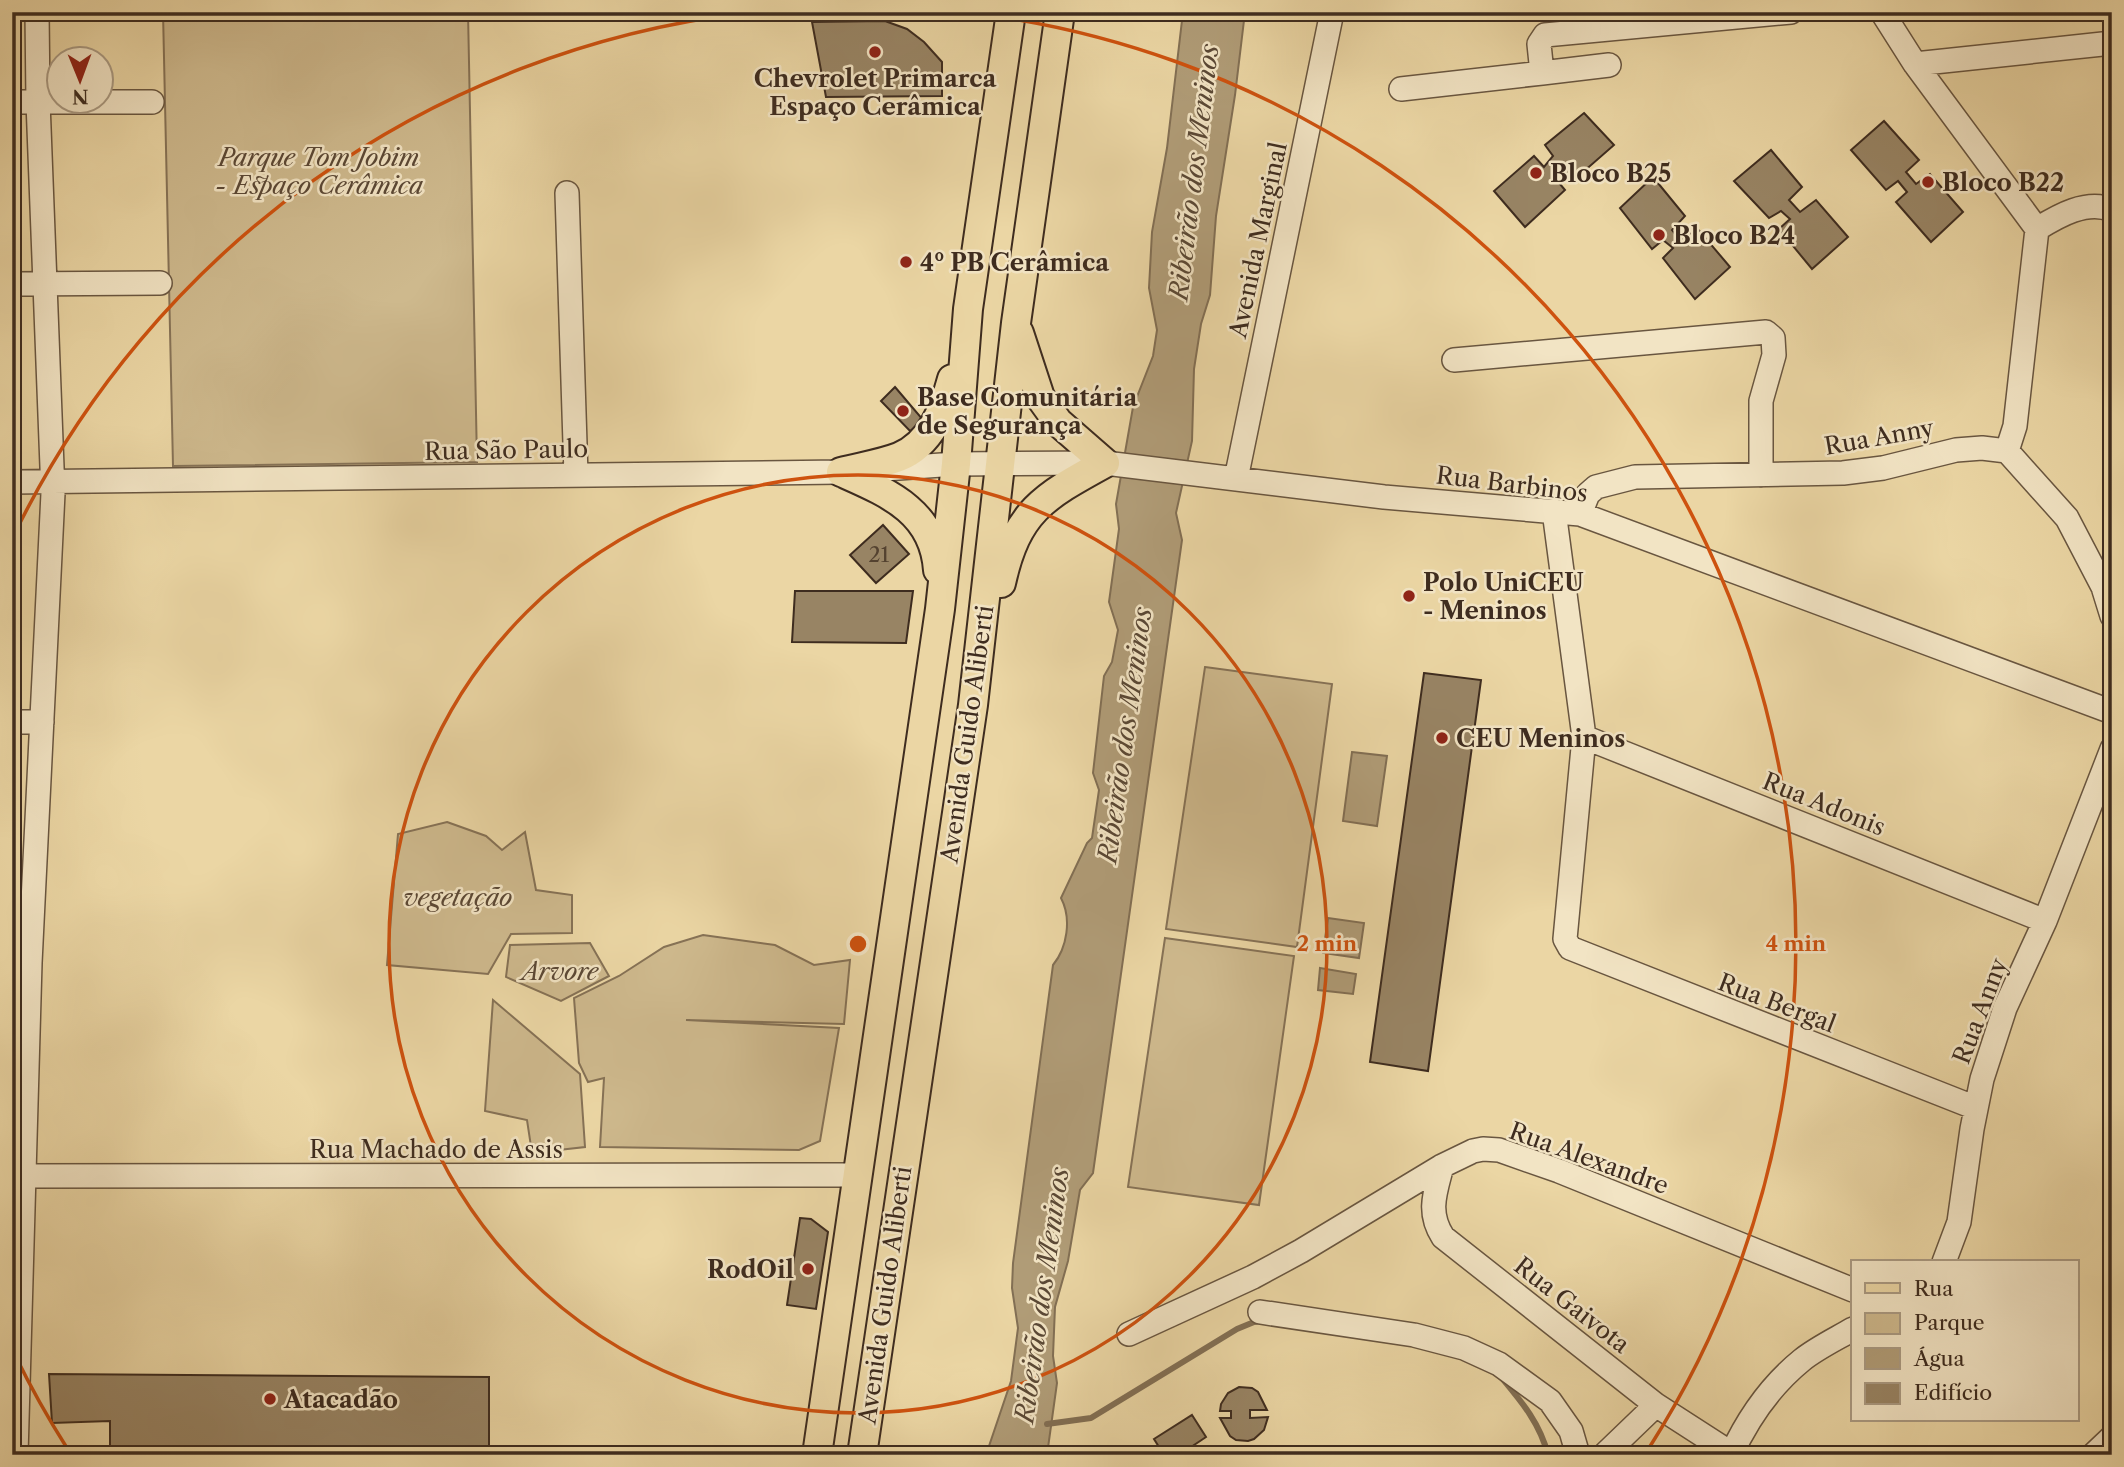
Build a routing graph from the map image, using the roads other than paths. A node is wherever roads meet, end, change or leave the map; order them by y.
1 (37, 12) edge
2 (1060, 12) edge
3 (1332, 12) edge
4 (1791, 12) edge
5 (1882, 12) edge
6 (1005, 16) edge
7 (2112, 43) edge
8 (1915, 64) junction
9 (1609, 65) dead end
10 (1542, 73) junction
11 (1401, 89) dead end
12 (12, 102) edge
13 (38, 102) junction
14 (152, 102) dead end
15 (567, 193) dead end
16 (2112, 210) edge
17 (2037, 229) junction
18 (980, 235) junction
19 (1027, 242) junction
20 (160, 283) dead end
21 (12, 284) edge
22 (46, 284) junction
23 (968, 309) junction
24 (1016, 323) junction
25 (1454, 360) dead end
26 (2007, 451) junction
27 (1001, 463) junction
28 (956, 464) junction
29 (1110, 464) junction
30 (841, 472) junction
31 (576, 475) junction
32 (1760, 475) junction
33 (1236, 479) junction
34 (12, 482) edge
35 (53, 482) junction
36 (1554, 512) junction
37 (1580, 514) junction
38 (940, 609) junction
39 (2112, 616) edge
40 (973, 705) junction
41 (2112, 712) edge
42 (12, 722) edge
43 (42, 722) junction
44 (1584, 737) junction
45 (2112, 749) edge
46 (902, 876) junction
47 (944, 900) junction
48 (2045, 921) junction
49 (21, 963) edge
50 (1976, 1108) junction
51 (1442, 1166) junction
52 (859, 1175) junction
53 (18, 1176) edge
54 (1945, 1260) edge
55 (1851, 1289) edge
56 (1260, 1311) dead end
57 (1851, 1330) edge
58 (1129, 1334) dead end
59 (1656, 1405) junction
60 (2112, 1437) edge
61 (16, 1455) edge
62 (817, 1455) edge
63 (862, 1455) edge
64 (1578, 1455) edge
65 (1604, 1455) edge
66 (1731, 1455) edge
67 (2093, 1455) edge

1 - 13 street
2 - 19 main road, Avenida Guido Aliberti
3 - 33 street, Avenida Marginal
4 - 10 street
5 - 8 street
6 - 18 main road, Avenida Guido Aliberti
7 - 8 street
8 - 17 street
9 - 10 street
10 - 11 street
12 - 13 street
13 - 14 street
13 - 22 street
15 - 31 street
16 - 17 street
17 - 26 street
18 - 19 main road
18 - 23 main road, Avenida Guido Aliberti
19 - 24 main road, Avenida Guido Aliberti
20 - 22 street
21 - 22 street
22 - 35 street
23 - 28 main road, Avenida Guido Aliberti
23 - 30 main road
24 - 27 main road, Avenida Guido Aliberti
24 - 29 main road
25 - 32 street
26 - 32 street, Rua Anny
26 - 39 street
27 - 28 street, Rua São Paulo
27 - 29 street, Rua Barbinos
27 - 40 main road, Avenida Guido Aliberti
28 - 30 street, Rua São Paulo
28 - 38 main road, Avenida Guido Aliberti
29 - 33 street, Rua Barbinos
29 - 40 main road
30 - 31 street, Rua São Paulo
30 - 38 main road
31 - 35 street, Rua São Paulo
32 - 37 street, Rua Anny
33 - 36 street, Rua Barbinos
34 - 35 street, Rua São Paulo
35 - 43 street
36 - 37 street, Rua Barbinos
36 - 44 street
37 - 41 street, Rua Barbinos
38 - 46 main road, Avenida Guido Aliberti
40 - 47 main road, Avenida Guido Aliberti
42 - 43 street
43 - 49 street
44 - 48 street, Rua Adonis
44 - 50 street, Rua Bergal
45 - 48 street, Rua Anny
46 - 47 main road
46 - 52 main road, Avenida Guido Aliberti
47 - 63 main road, Avenida Guido Aliberti
48 - 50 street, Rua Anny
49 - 53 street
50 - 54 street, Rua Anny
51 - 55 street, Rua Alexandre
51 - 58 street, Rua Alexandre
51 - 59 street, Rua Gaivota
52 - 53 street, Rua Machado de Assis
52 - 62 main road, Avenida Guido Aliberti
53 - 61 street
56 - 64 street
57 - 66 street
59 - 65 street
59 - 66 street, Rua Gaivota
60 - 67 street

